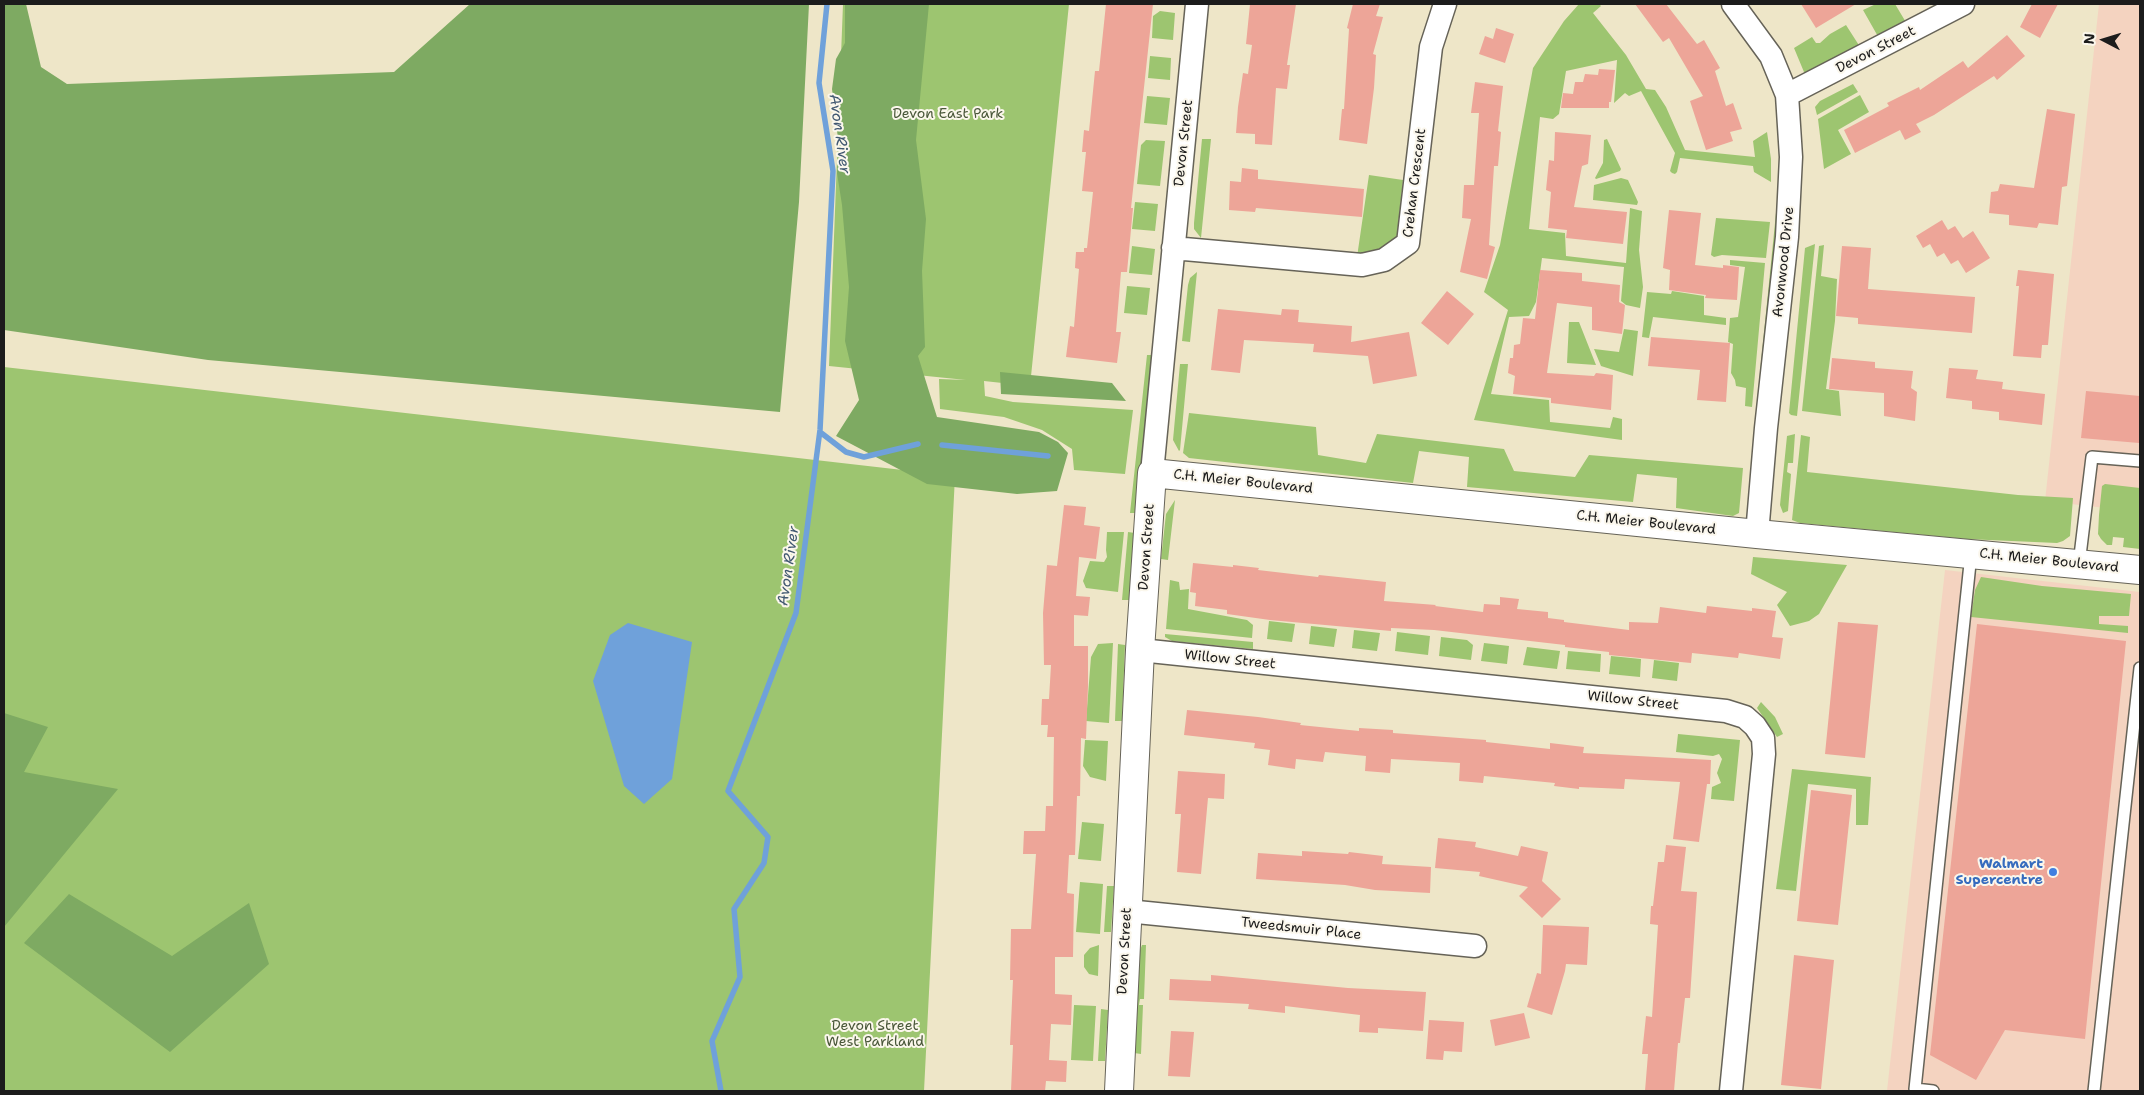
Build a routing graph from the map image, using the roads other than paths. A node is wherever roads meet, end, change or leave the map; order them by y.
1 (1197, 4) edge
2 (1445, 4) edge
3 (1733, 4) edge
4 (1964, 4) edge
5 (1787, 95) junction
6 (1173, 248) junction
7 (2140, 461) edge
8 (1152, 473) junction
9 (1758, 534) junction
10 (1971, 554) junction
11 (2079, 564) junction
12 (2140, 570) edge
13 (1140, 650) junction
14 (2140, 668) edge
15 (1127, 911) junction
16 (1475, 946) dead end
17 (1119, 1091) edge
18 (1730, 1091) edge
19 (1933, 1091) edge
20 (2094, 1091) edge

1 - 6 street, Devon Street
2 - 6 street, Crehan Crescent
3 - 5 street, Avonwood Drive
4 - 5 street, Devon Street
5 - 9 street, Avonwood Drive
6 - 8 street, Devon Street
7 - 11 lane
8 - 9 street, C.H. Meier Boulevard
8 - 13 street, Devon Street
9 - 10 street, C.H. Meier Boulevard
10 - 11 street, C.H. Meier Boulevard
10 - 19 lane
11 - 12 street, C.H. Meier Boulevard
13 - 15 street, Devon Street
13 - 18 street, Willow Street
14 - 20 lane
15 - 16 street, Tweedsmuir Place
15 - 17 street, Devon Street

